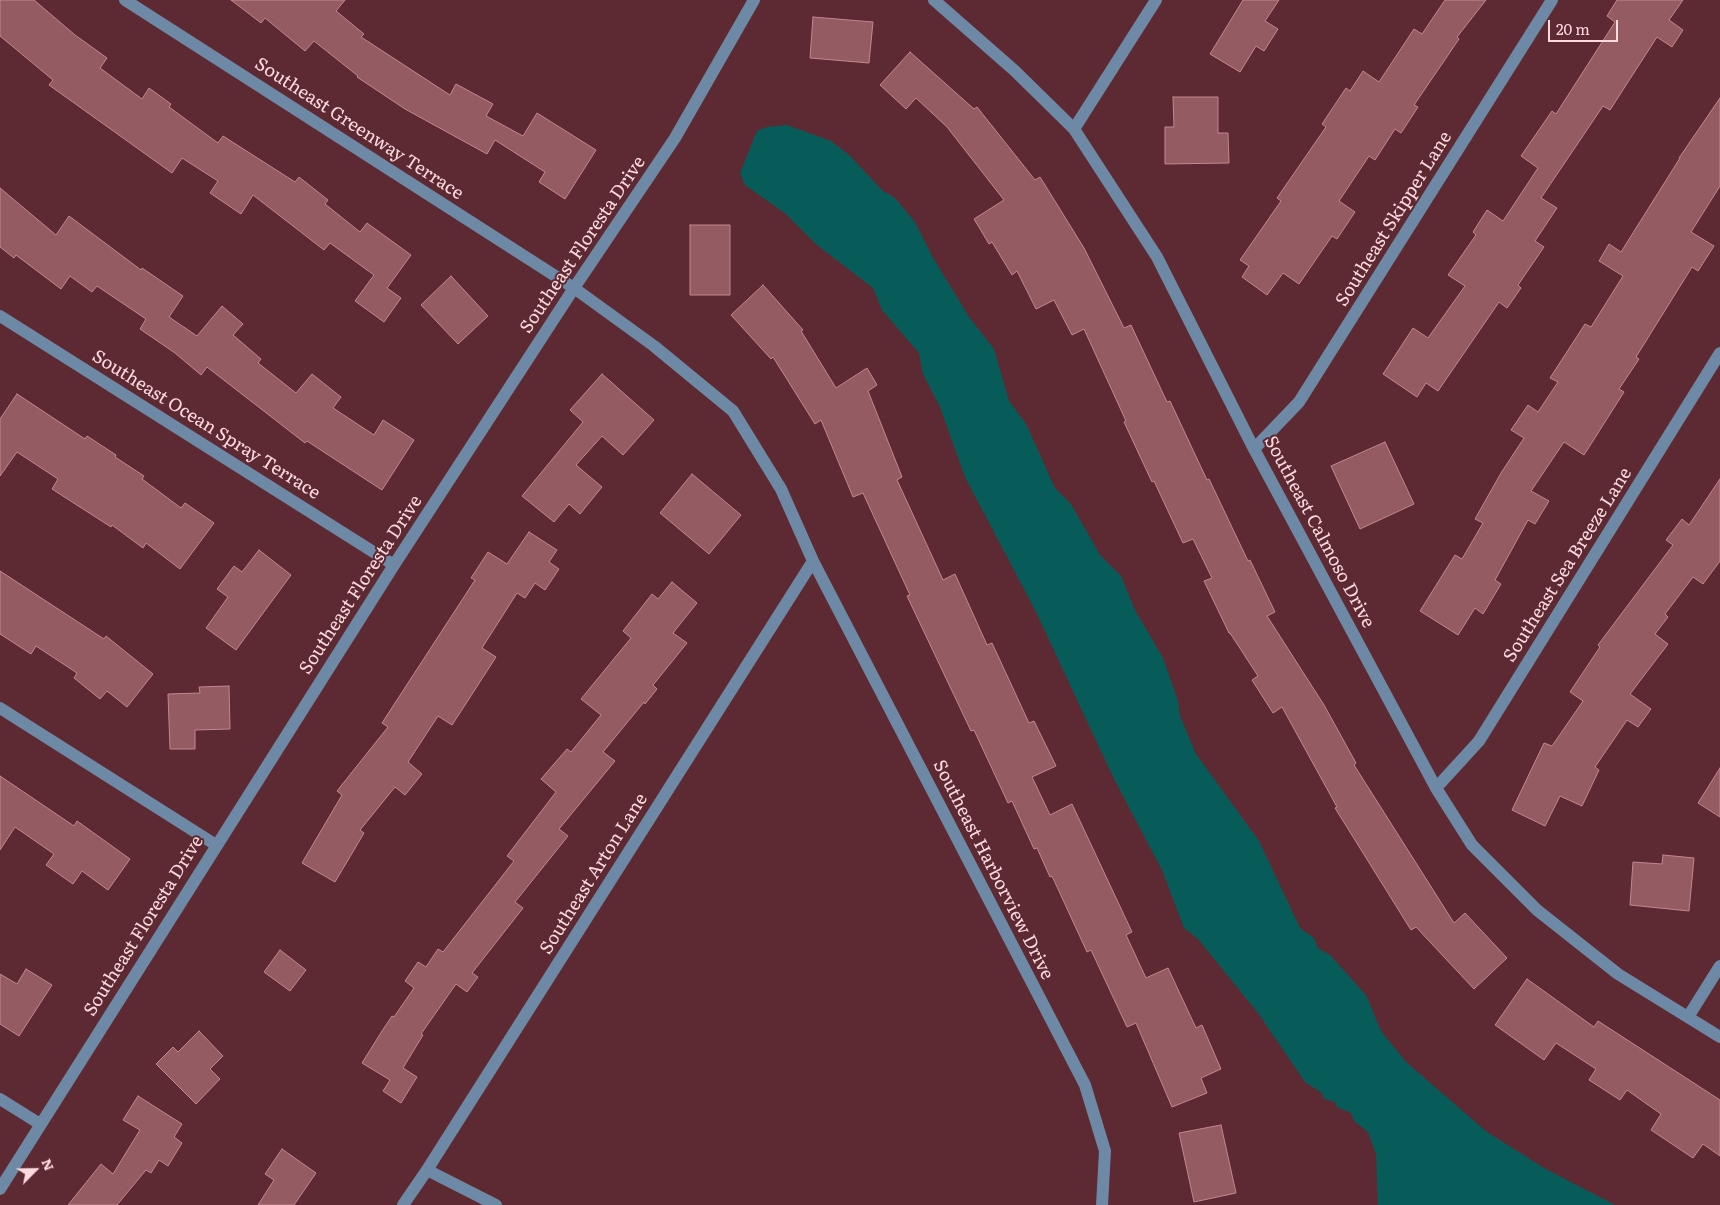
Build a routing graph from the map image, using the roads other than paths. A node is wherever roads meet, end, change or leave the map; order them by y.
1 (125, 0) edge
2 (754, 0) edge
3 (934, 0) edge
4 (1156, 0) edge
5 (1552, 0) edge
6 (1074, 129) junction
7 (574, 288) junction
8 (0, 316) edge
9 (1720, 353) edge
10 (1254, 449) junction
11 (813, 561) junction
12 (394, 565) junction
13 (0, 708) edge
14 (1436, 788) junction
15 (216, 844) junction
16 (1720, 966) edge
17 (1688, 1017) junction
18 (1720, 1037) edge
19 (0, 1099) edge
20 (40, 1124) junction
21 (427, 1170) junction
22 (0, 1189) edge
23 (403, 1205) edge
24 (496, 1205) edge
25 (1102, 1205) edge

1 - 7 street, Southeast Greenway Terrace
2 - 7 street, Southeast Floresta Drive
3 - 6 street, Southeast Calmoso Drive
4 - 6 street
5 - 10 street, Southeast Skipper Lane
6 - 10 street, Southeast Calmoso Drive
7 - 11 street, Southeast Greenway Terrace
7 - 12 street, Southeast Floresta Drive
8 - 12 street, Southeast Ocean Spray Terrace
9 - 14 street, Southeast Sea Breeze Lane
10 - 14 street, Southeast Calmoso Drive
11 - 21 street, Southeast Arton Lane
11 - 25 street, Southeast Harborview Drive
12 - 15 street, Southeast Floresta Drive
13 - 15 street
14 - 17 street, Southeast Calmoso Drive
15 - 20 street, Southeast Floresta Drive
16 - 17 street
17 - 18 street, Southeast Calmoso Drive
19 - 20 street
20 - 22 street, Southeast Floresta Drive
21 - 23 street, Southeast Arton Lane
21 - 24 street

